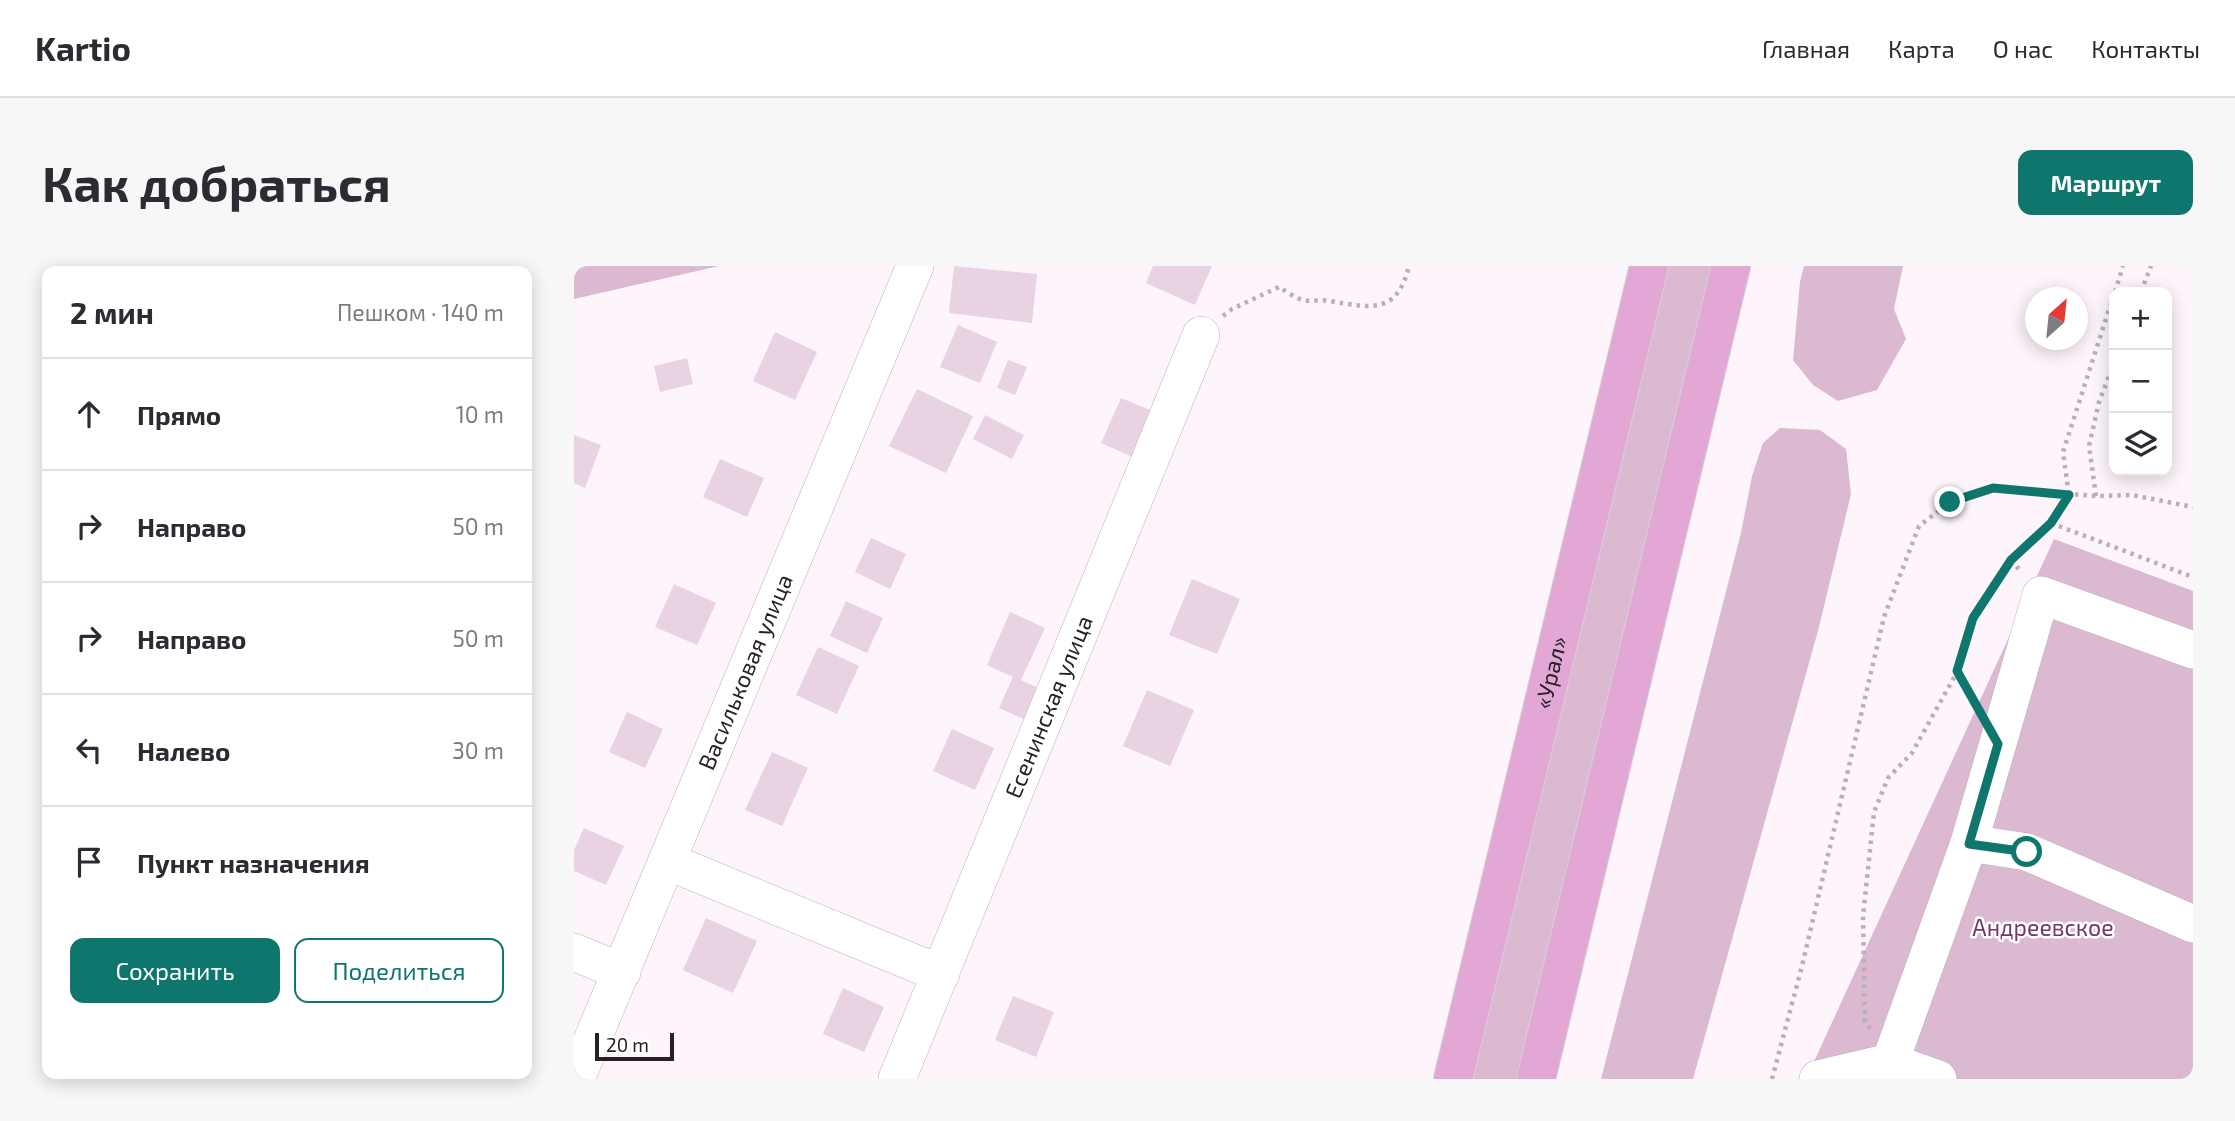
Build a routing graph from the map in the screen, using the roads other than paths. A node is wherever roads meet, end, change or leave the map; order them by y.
1 (915, 266) edge
2 (1649, 266) edge
3 (1731, 266) edge
4 (1201, 335) road end
5 (2193, 650) edge
6 (1969, 844) junction
7 (667, 861) junction
8 (2193, 924) edge
9 (574, 952) edge
10 (622, 972) junction
11 (941, 974) junction
12 (1887, 1071) edge
13 (576, 1079) edge
14 (897, 1079) edge
15 (1452, 1079) edge
16 (1536, 1079) edge
17 (1818, 1079) edge
18 (1938, 1079) edge

1 - 7 street, Васильковая улица
2 - 15 main road, «Урал»
3 - 16 main road
4 - 11 street, Есенинская улица
5 - 6 street
6 - 8 street
6 - 12 street
7 - 10 street, Васильковая улица
7 - 11 street
9 - 10 street
10 - 13 street, Васильковая улица
11 - 14 street, Есенинская улица
12 - 17 street
12 - 18 street

